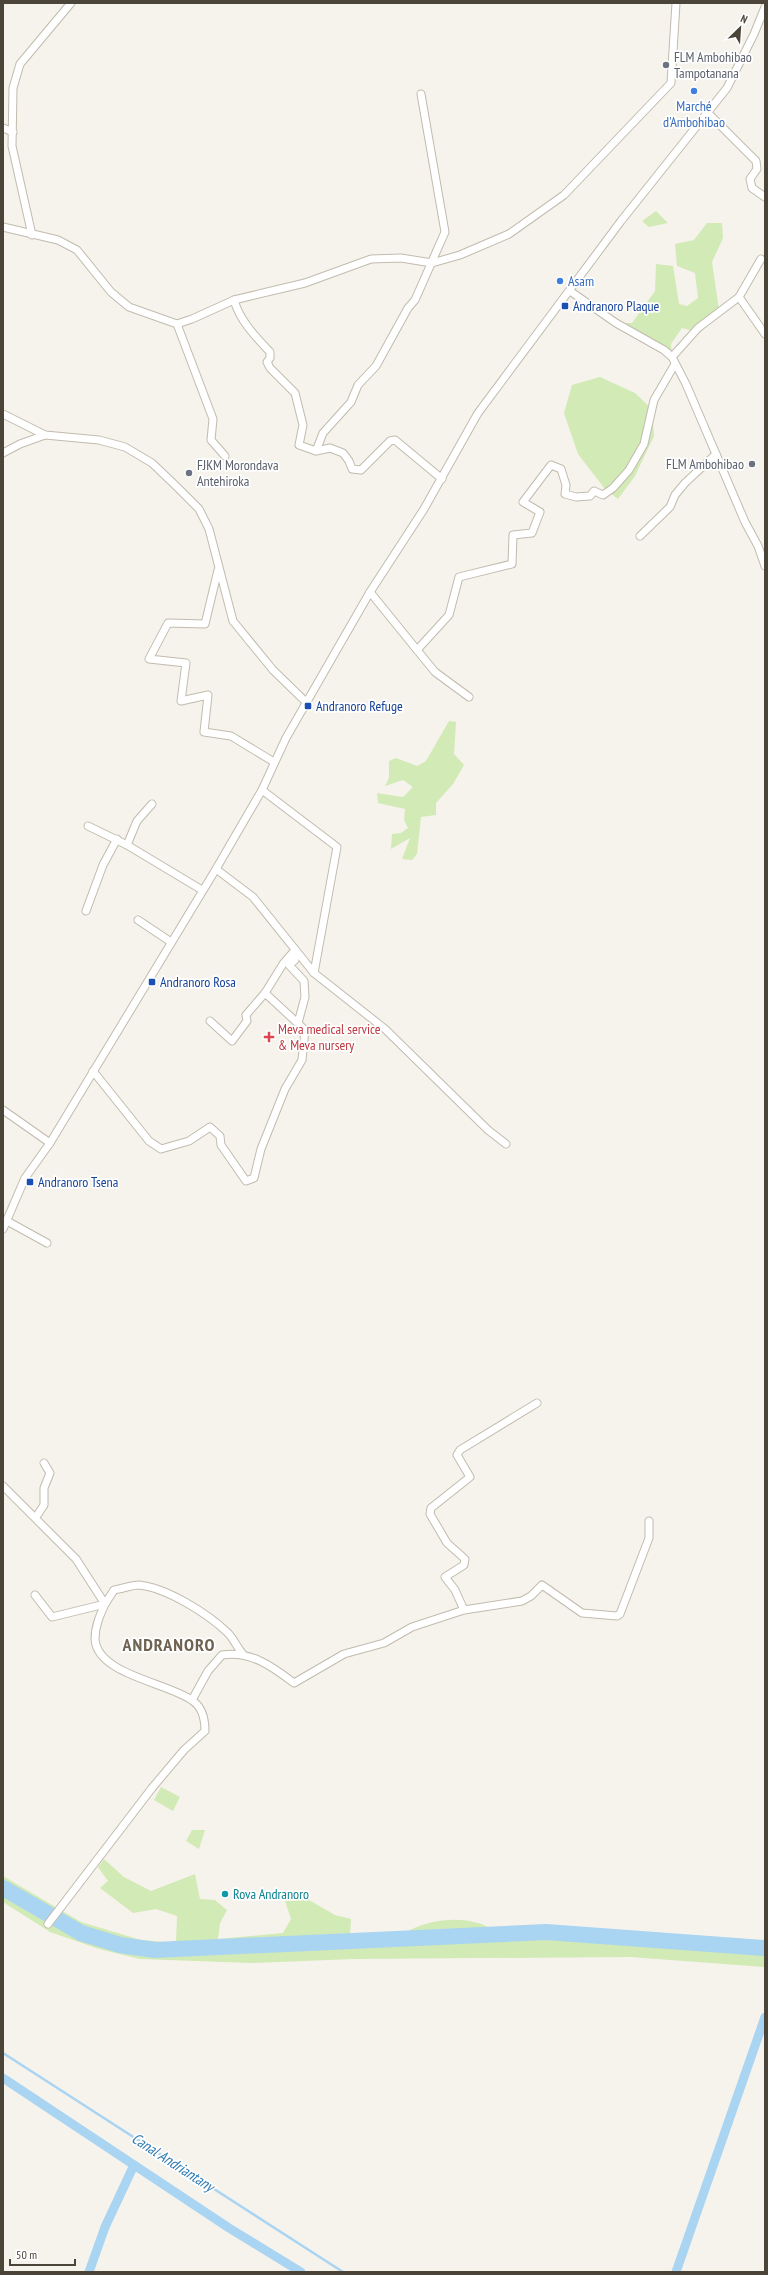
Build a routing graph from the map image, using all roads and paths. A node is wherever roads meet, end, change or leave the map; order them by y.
1 (71, 3) edge
2 (676, 3) edge
3 (765, 7) edge
4 (421, 94) dead end
5 (708, 113) junction
6 (3, 128) edge
7 (12, 132) junction
8 (765, 197) edge
9 (3, 227) edge
10 (32, 235) junction
11 (761, 259) dead end
12 (432, 263) junction
13 (570, 291) junction
14 (739, 297) junction
15 (234, 300) junction
16 (176, 324) junction
17 (765, 334) edge
18 (674, 361) junction
19 (3, 414) edge
20 (45, 435) junction
21 (316, 450) junction
22 (3, 453) edge
23 (716, 454) junction
24 (225, 456) dead end
25 (442, 479) junction
26 (640, 536) dead end
27 (765, 566) edge
28 (218, 569) junction
29 (370, 592) junction
30 (417, 650) junction
31 (469, 697) dead end
32 (307, 703) junction
33 (274, 762) junction
34 (262, 790) junction
35 (152, 804) dead end
36 (88, 826) dead end
37 (117, 839) junction
38 (127, 845) junction
39 (216, 869) junction
40 (202, 890) junction
41 (86, 912) dead end
42 (138, 920) dead end
43 (171, 942) junction
44 (295, 950) junction
45 (314, 973) junction
46 (265, 993) junction
47 (210, 1021) dead end
48 (298, 1023) junction
49 (92, 1071) junction
50 (3, 1110) edge
51 (50, 1143) junction
52 (506, 1144) dead end
53 (7, 1221) junction
54 (3, 1229) edge
55 (48, 1243) dead end
56 (537, 1403) dead end
57 (44, 1463) dead end
58 (3, 1486) edge
59 (36, 1517) junction
60 (649, 1521) dead end
61 (35, 1595) dead end
62 (104, 1604) junction
63 (464, 1610) junction
64 (242, 1653) junction
65 (192, 1700) junction
66 (48, 1924) dead end

1 - 7 street
2 - 12 street
3 - 5 street
4 - 12 street
5 - 8 street
5 - 13 street
6 - 7 street
7 - 10 street
9 - 10 street
10 - 16 street
11 - 14 street
12 - 15 street
12 - 21 street
13 - 18 street
13 - 25 street
14 - 17 street
14 - 18 street
15 - 16 street
15 - 21 street
16 - 24 street
18 - 23 street
18 - 30 street
19 - 20 street
20 - 22 street
20 - 28 street
21 - 25 street
23 - 26 street
23 - 27 street
25 - 29 street
28 - 32 street
28 - 33 street
29 - 30 street
29 - 32 street
30 - 31 street
32 - 33 street
33 - 34 street
34 - 39 street
34 - 45 street
35 - 38 street
36 - 37 street
37 - 38 street
37 - 41 street
38 - 40 street
39 - 40 street
39 - 44 street
40 - 43 street
42 - 43 street
43 - 49 street
44 - 45 street
44 - 46 street
44 - 48 street
45 - 52 street
46 - 47 street
46 - 48 street
48 - 49 street
49 - 51 street
50 - 51 street
51 - 53 street
53 - 54 street
53 - 55 street
56 - 63 street
57 - 59 street
58 - 59 street
59 - 62 street
60 - 63 street
61 - 62 street
62 - 64 street
62 - 65 street
63 - 64 street
64 - 65 street
65 - 66 street

